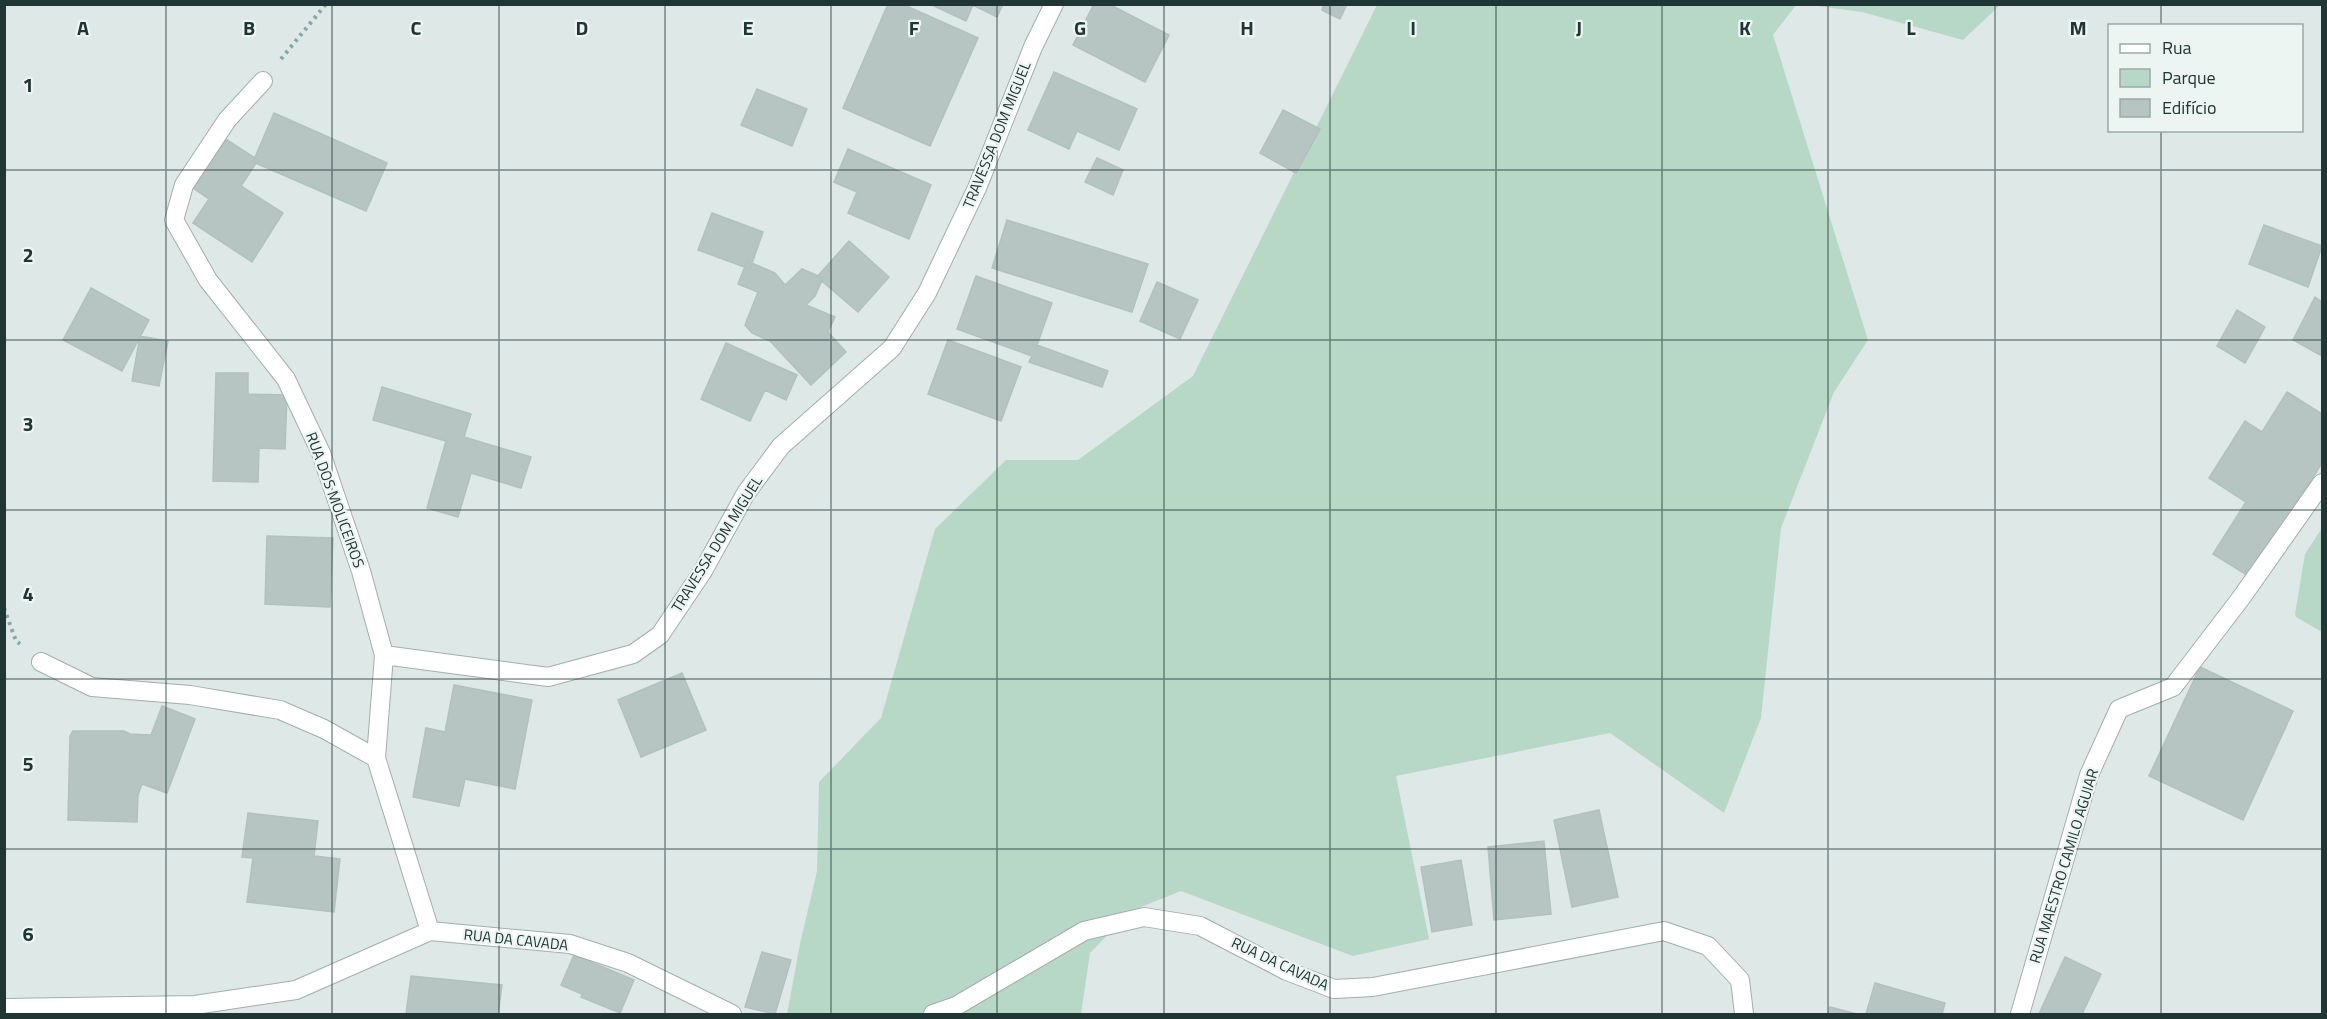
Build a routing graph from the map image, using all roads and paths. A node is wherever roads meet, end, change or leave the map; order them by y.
1 (326, 4) edge
2 (1053, 4) edge
3 (263, 81) joint
4 (2322, 483) edge
5 (4, 608) edge
6 (384, 655) junction
7 (41, 662) joint
8 (376, 758) junction
9 (430, 931) junction
10 (4, 1008) edge
11 (732, 1014) edge
12 (933, 1014) edge
13 (1744, 1014) edge
14 (2020, 1014) edge

1 - 3 path
2 - 6 street, TRAVESSA DOM MIGUEL
3 - 6 street, RUA DOS MOLICEIROS
4 - 14 street, RUA MAESTRO CAMILO AGUIAR
5 - 7 path
6 - 8 street, RUA DOS MOLICEIROS
7 - 8 street
8 - 9 street, RUA DOS MOLICEIROS
9 - 10 street
9 - 11 street, RUA DA CAVADA
12 - 13 street, RUA DA CAVADA

